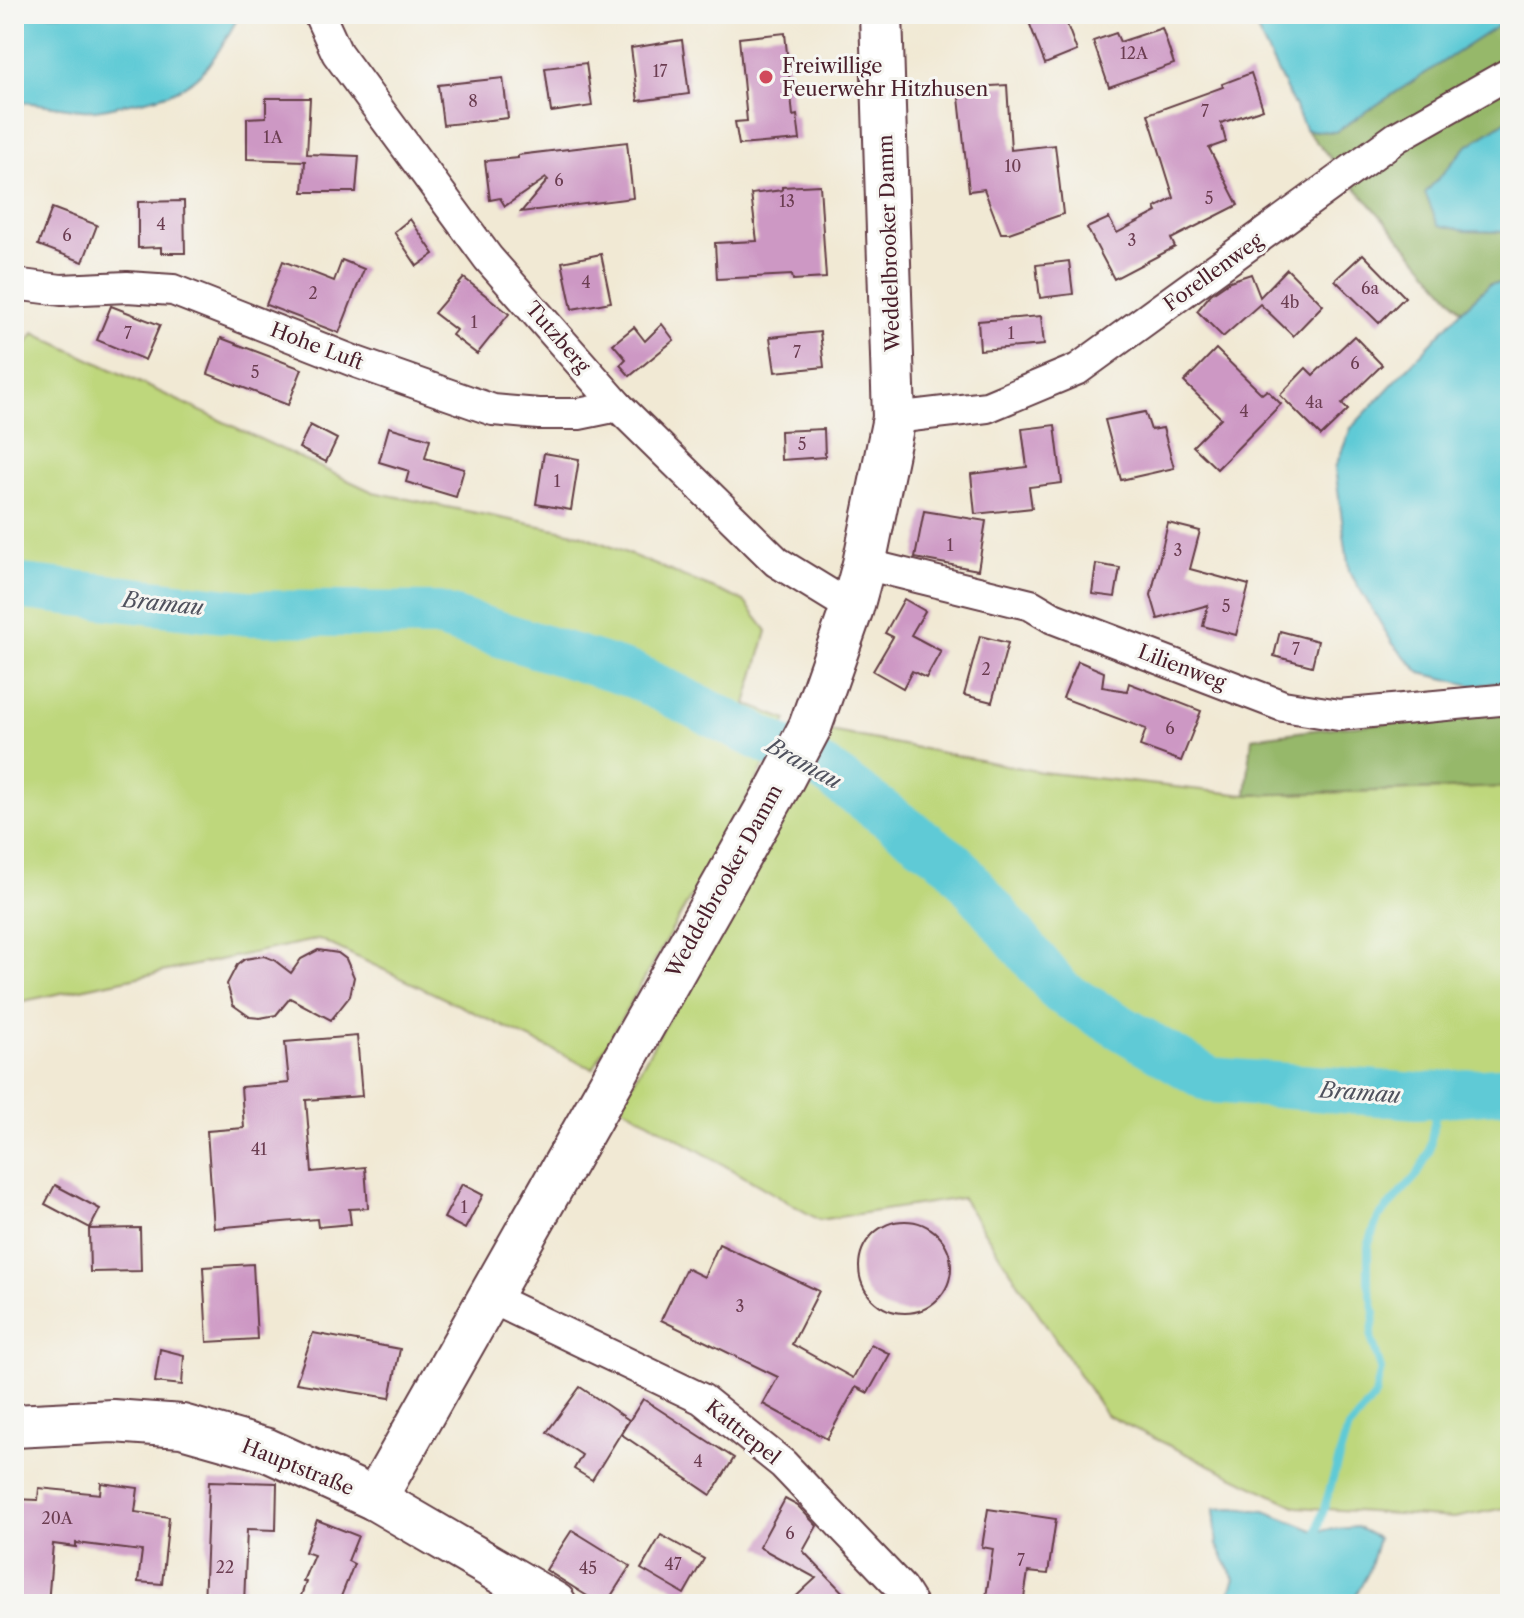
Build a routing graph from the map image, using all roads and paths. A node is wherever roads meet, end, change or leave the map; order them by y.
1 (319, 14) edge
2 (881, 14) edge
3 (1510, 73) edge
4 (14, 284) edge
5 (618, 406) junction
6 (894, 418) junction
7 (864, 564) junction
8 (852, 608) junction
9 (1510, 699) edge
10 (489, 1297) junction
11 (14, 1426) edge
12 (375, 1499) junction
13 (553, 1603) edge
14 (911, 1604) edge

1 - 5 street, Tutzberg
2 - 6 street, Weddelbrooker Damm
3 - 6 street, Forellenweg
4 - 5 street, Hohe Luft
5 - 8 street, Tutzberg
6 - 7 street, Weddelbrooker Damm
7 - 8 street, Weddelbrooker Damm
7 - 9 street, Lilienweg
8 - 10 street, Weddelbrooker Damm
10 - 12 street, Weddelbrooker Damm
10 - 14 street, Kattrepel
11 - 12 street, Hauptstraße
12 - 13 street, Hauptstraße

